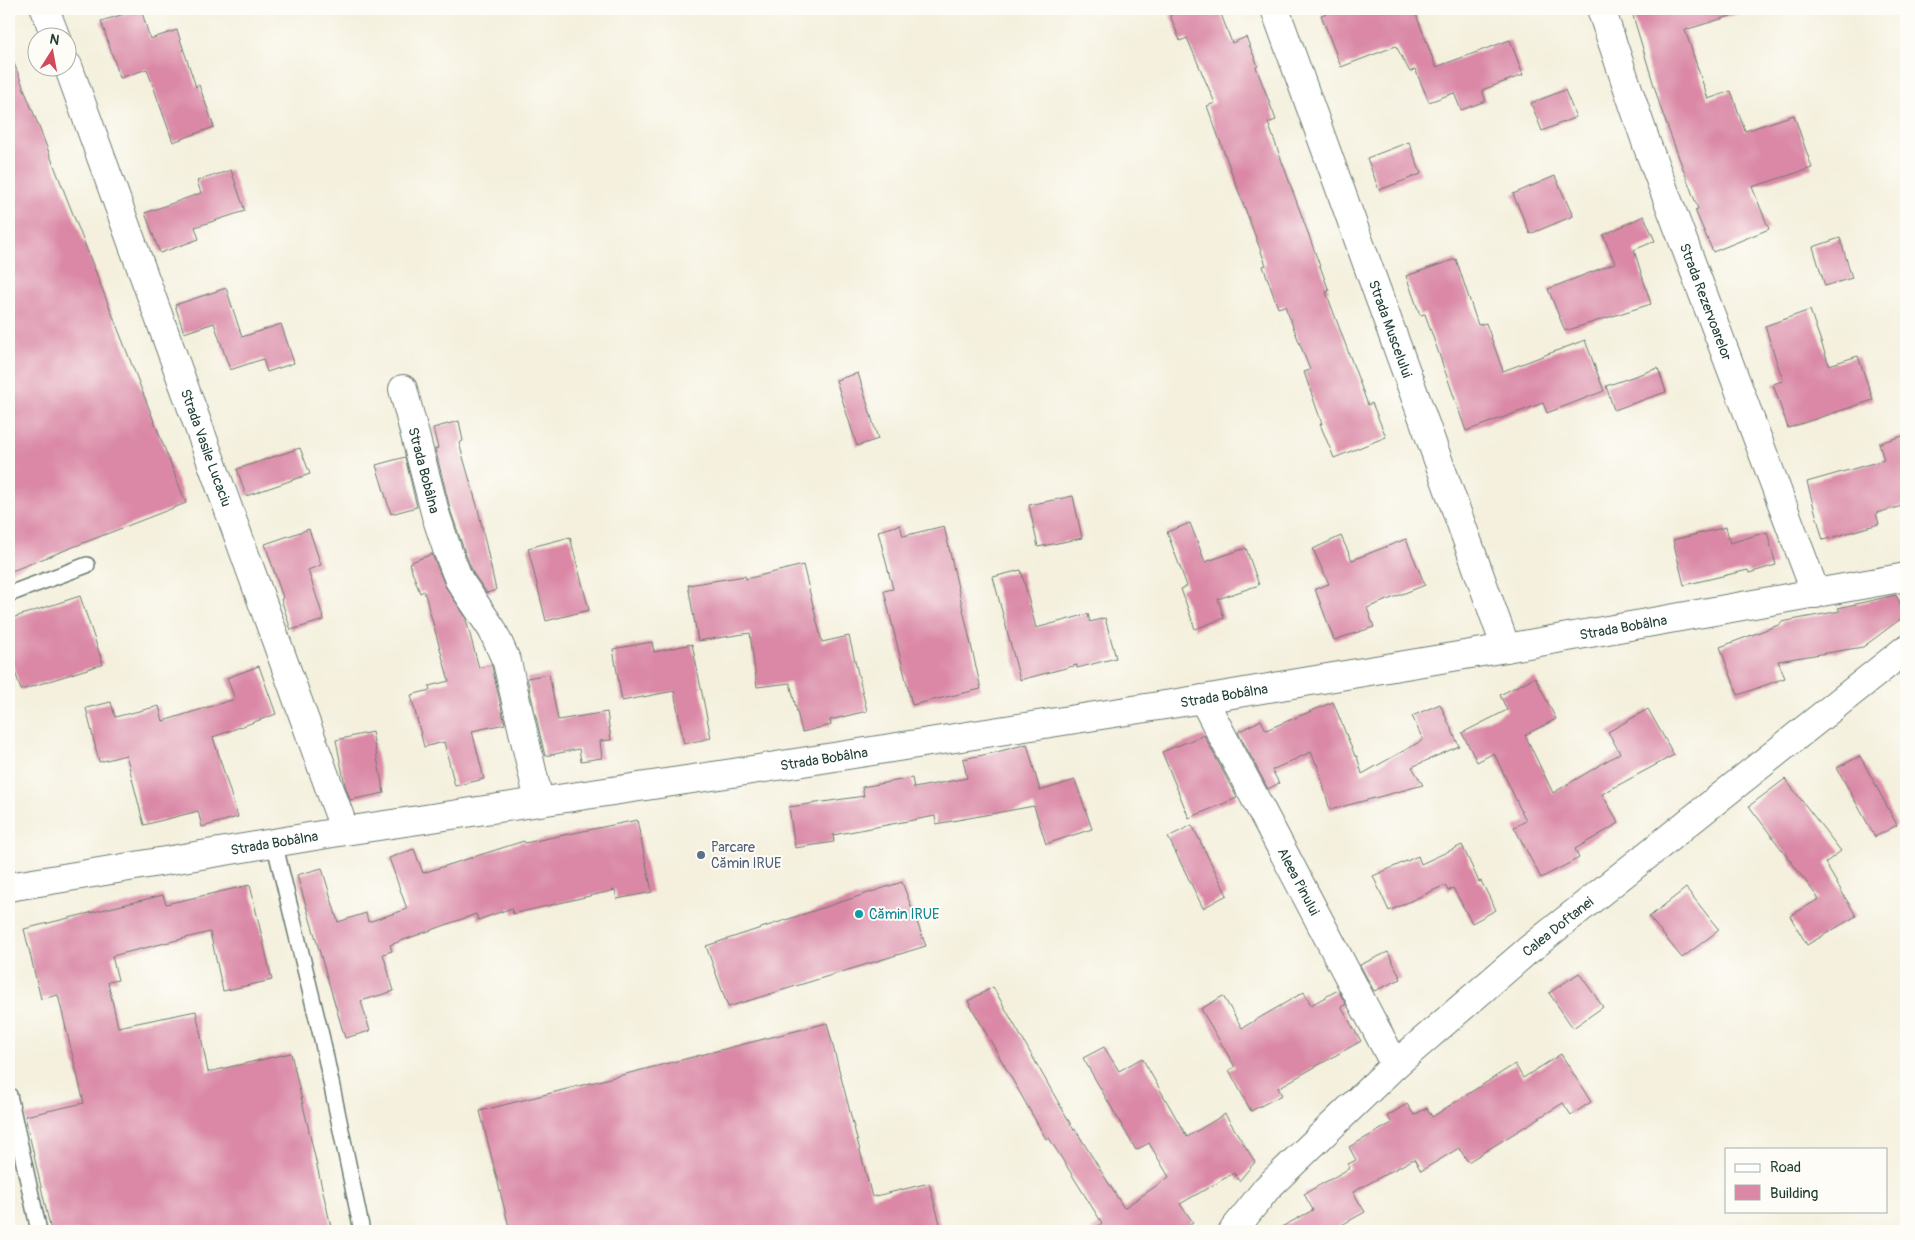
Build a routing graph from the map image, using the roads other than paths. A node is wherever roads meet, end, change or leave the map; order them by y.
1 (45, 9) edge
2 (1275, 9) edge
3 (1601, 9) edge
4 (52, 28) edge
5 (72, 78) edge
6 (403, 390) dead end
7 (87, 565) dead end
8 (1906, 577) edge
9 (9, 594) edge
10 (1816, 594) junction
11 (1506, 648) junction
12 (1906, 649) edge
13 (1203, 699) junction
14 (539, 801) junction
15 (345, 831) junction
16 (274, 842) junction
17 (9, 887) edge
18 (1395, 1065) junction
19 (9, 1095) edge
20 (40, 1231) edge
21 (362, 1231) edge
22 (1233, 1231) edge

1 - 4 street
2 - 11 street, Strada Muscelului
3 - 10 street, Strada Rezervoarelor
5 - 15 street, Strada Vasile Lucaciu
6 - 14 street, Strada Bobâlna
7 - 9 lane
8 - 10 street, Strada Bobâlna
10 - 11 street, Strada Bobâlna
11 - 13 street, Strada Bobâlna
12 - 18 street, Calea Doftanei
13 - 14 street, Strada Bobâlna
13 - 18 street, Aleea Pinului
14 - 15 street, Strada Bobâlna
15 - 16 street, Strada Bobâlna
16 - 17 street, Strada Bobâlna
16 - 21 lane
18 - 22 street, Calea Doftanei
19 - 20 lane

